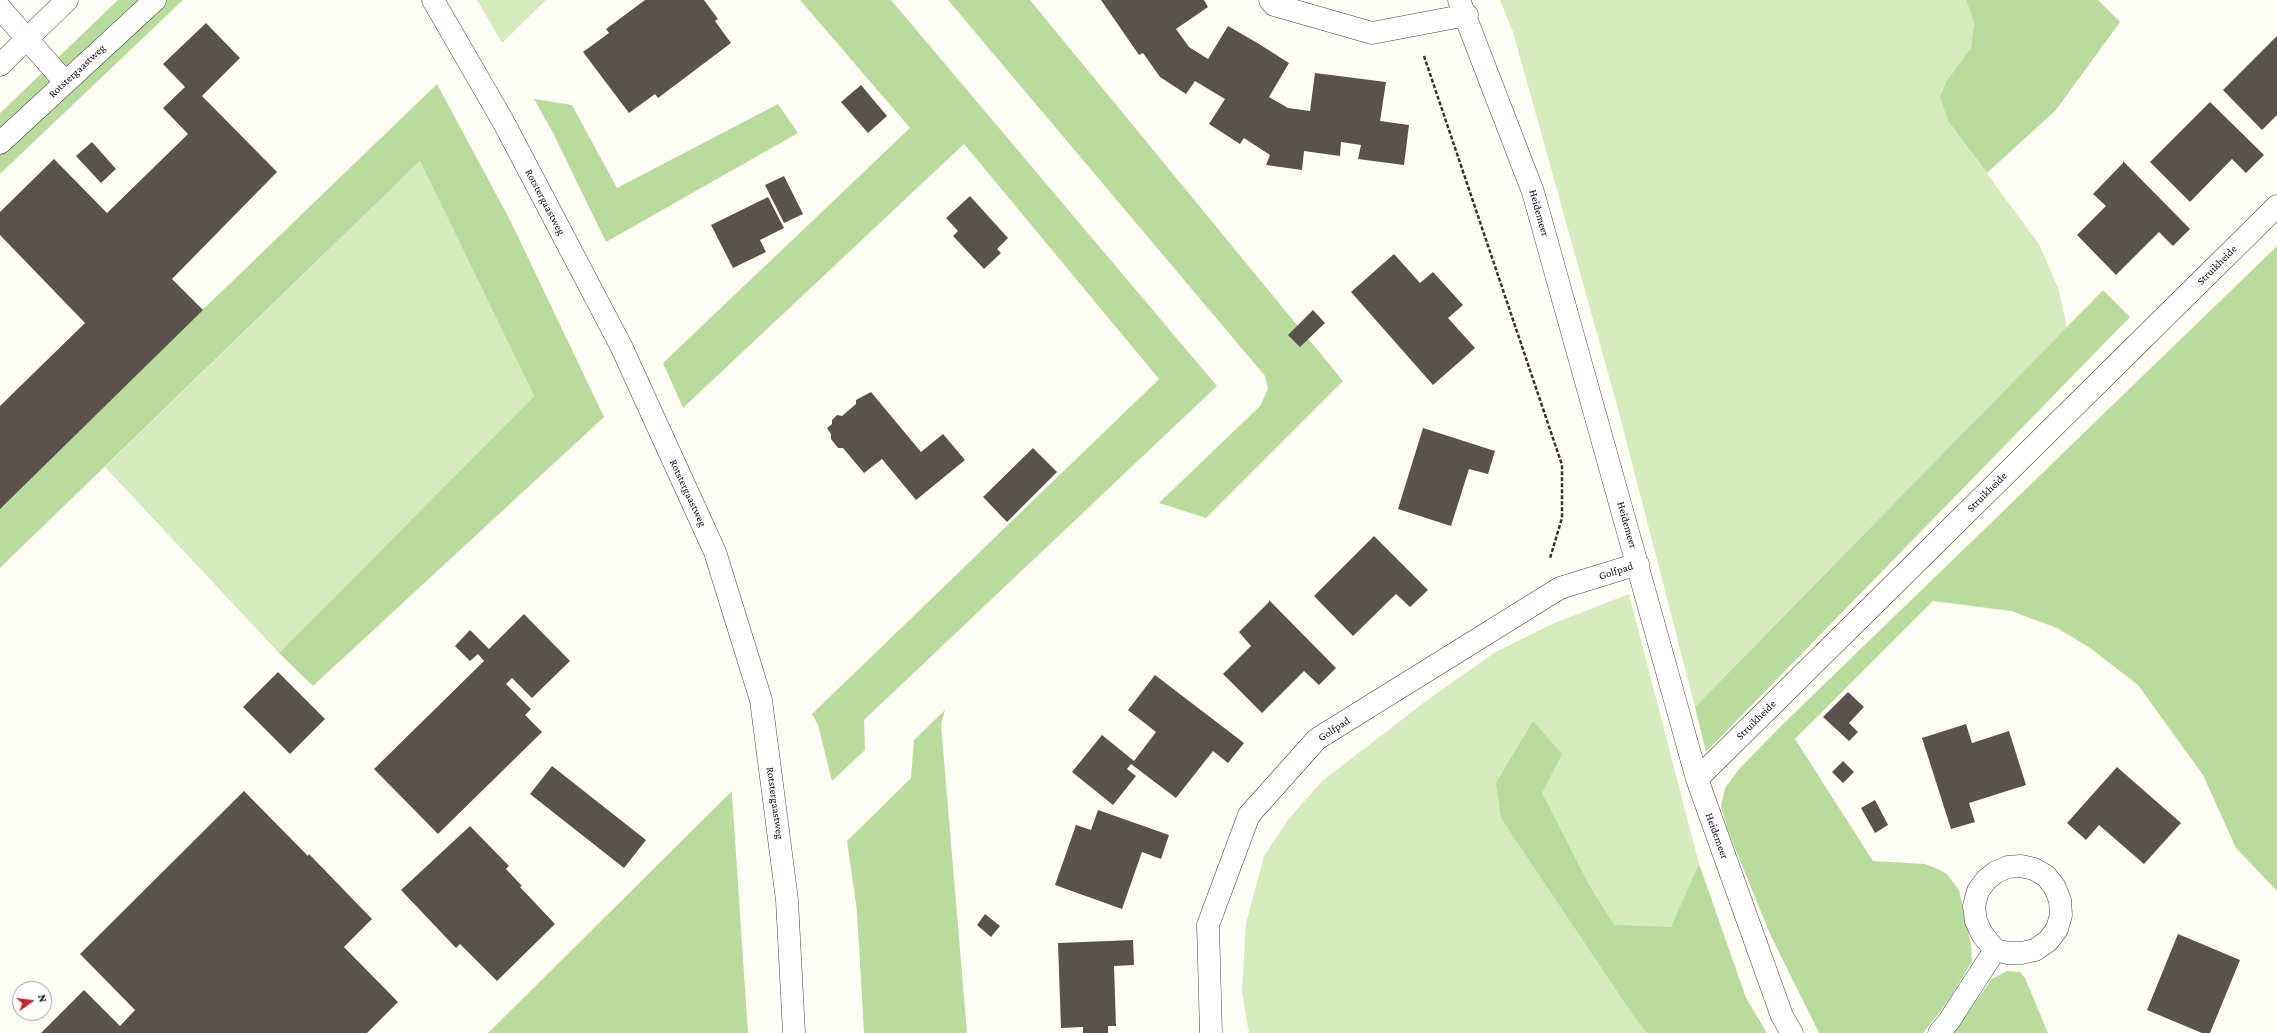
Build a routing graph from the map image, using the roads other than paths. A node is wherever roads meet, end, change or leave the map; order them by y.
1 (67, 0) edge
2 (155, 0) edge
3 (433, 0) edge
4 (1270, 0) edge
5 (1463, 7) edge
6 (0, 8) edge
7 (28, 39) junction
8 (0, 65) edge
9 (65, 82) junction
10 (0, 143) edge
11 (2277, 206) edge
12 (1638, 564) junction
13 (1697, 779) junction
14 (1995, 950) dead end
15 (794, 1033) edge
16 (1211, 1033) edge
17 (1792, 1033) edge
18 (1939, 1033) edge

1 - 7 street
2 - 9 street, Rotstergaastweg
3 - 15 street, Rotstergaastweg
4 - 5 street, Heidemeer
5 - 12 street, Heidemeer
6 - 7 street
7 - 8 street
7 - 9 street
9 - 10 street, Rotstergaastweg
11 - 13 street, Struikheide
12 - 13 street, Heidemeer
12 - 16 street, Golfpad
13 - 17 street, Heidemeer
14 - 18 street

